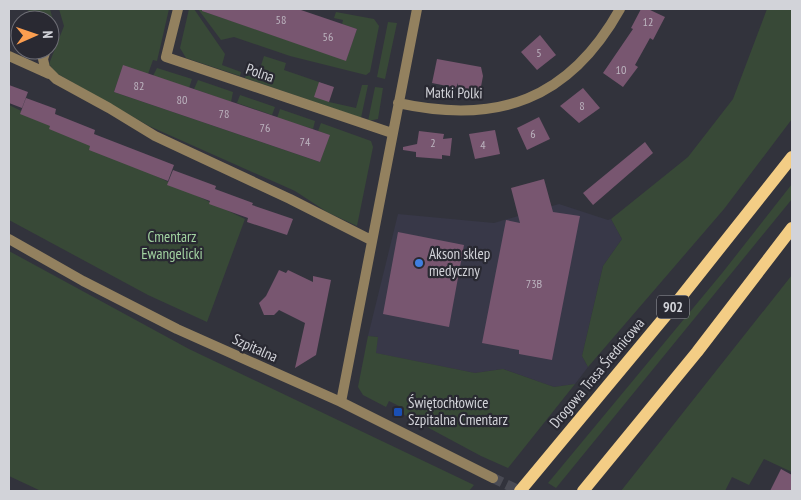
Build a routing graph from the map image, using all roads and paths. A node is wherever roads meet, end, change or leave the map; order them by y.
1 (178, 9) edge
2 (417, 9) edge
3 (620, 9) edge
4 (9, 56) edge
5 (43, 60) edge
6 (49, 74) junction
7 (398, 103) junction
8 (392, 134) junction
9 (792, 157) edge
10 (792, 228) edge
11 (9, 239) edge
12 (371, 240) junction
13 (341, 402) junction
14 (493, 478) tunnel mouth
15 (520, 491) edge
16 (582, 491) edge

1 - 8 street, Polna
2 - 7 street
3 - 7 street, Matki Polki
4 - 6 street
5 - 6 street
6 - 12 street
7 - 8 street
8 - 12 street
9 - 15 main road, Drogowa Trasa Średnicowa / 902
10 - 16 main road
11 - 13 street, Szpitalna
12 - 13 street
13 - 14 street, Szpitalna

